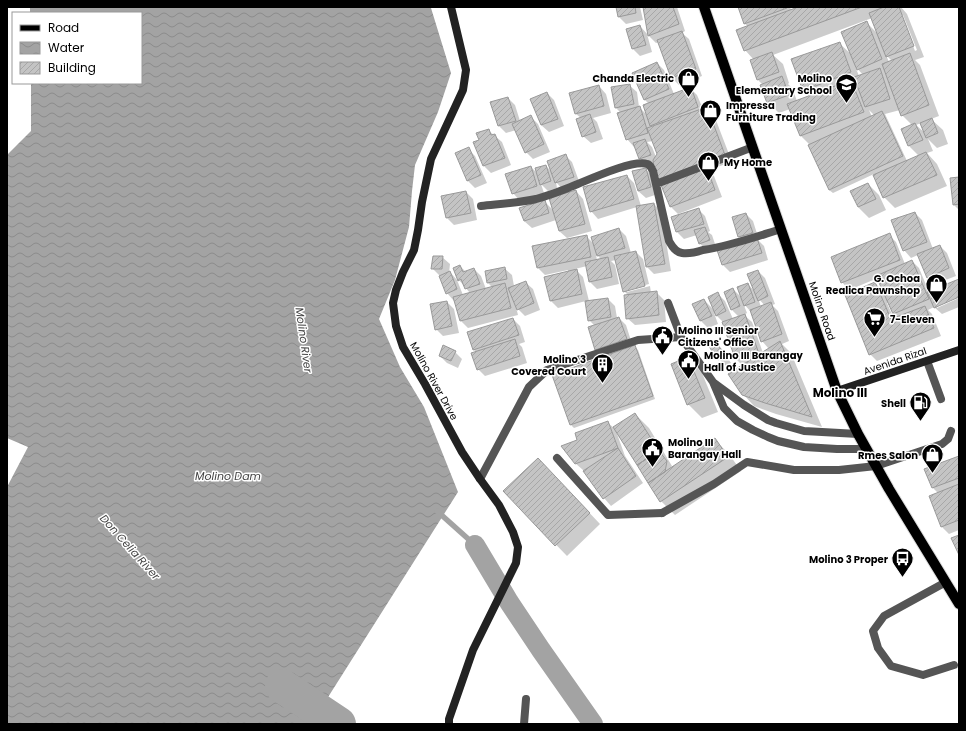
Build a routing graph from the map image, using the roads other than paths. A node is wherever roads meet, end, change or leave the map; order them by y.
1 (451, 7) edge
2 (704, 7) edge
3 (752, 147) junction
4 (656, 184) junction
5 (481, 206) dead end
6 (781, 229) junction
7 (668, 303) dead end
8 (681, 338) junction
9 (959, 350) edge
10 (927, 361) junction
11 (713, 382) junction
12 (837, 390) junction
13 (941, 399) dead end
14 (951, 431) dead end
15 (858, 434) junction
16 (866, 449) junction
17 (558, 458) dead end
18 (876, 466) junction
19 (480, 479) junction
20 (946, 582) junction
21 (958, 599) edge
22 (954, 665) dead end
23 (526, 699) dead end
24 (448, 724) edge
25 (524, 724) edge

1 - 19 street, Molino River Drive
2 - 3 main road, Molino Road
3 - 4 street
3 - 6 main road, Molino Road
4 - 5 street
4 - 6 street
6 - 12 main road, Molino Road
7 - 8 street
8 - 11 street
8 - 19 street
9 - 10 street, Avenida Rizal
10 - 12 street, Avenida Rizal
10 - 13 street
11 - 15 street
11 - 16 street
12 - 15 main road, Molino Road
14 - 18 street
15 - 16 main road, Molino Road
16 - 18 main road, Molino Road
17 - 18 street
18 - 20 main road, Molino Road
19 - 24 street, Molino River Drive
20 - 21 main road, Molino Road
20 - 22 street
23 - 25 street

